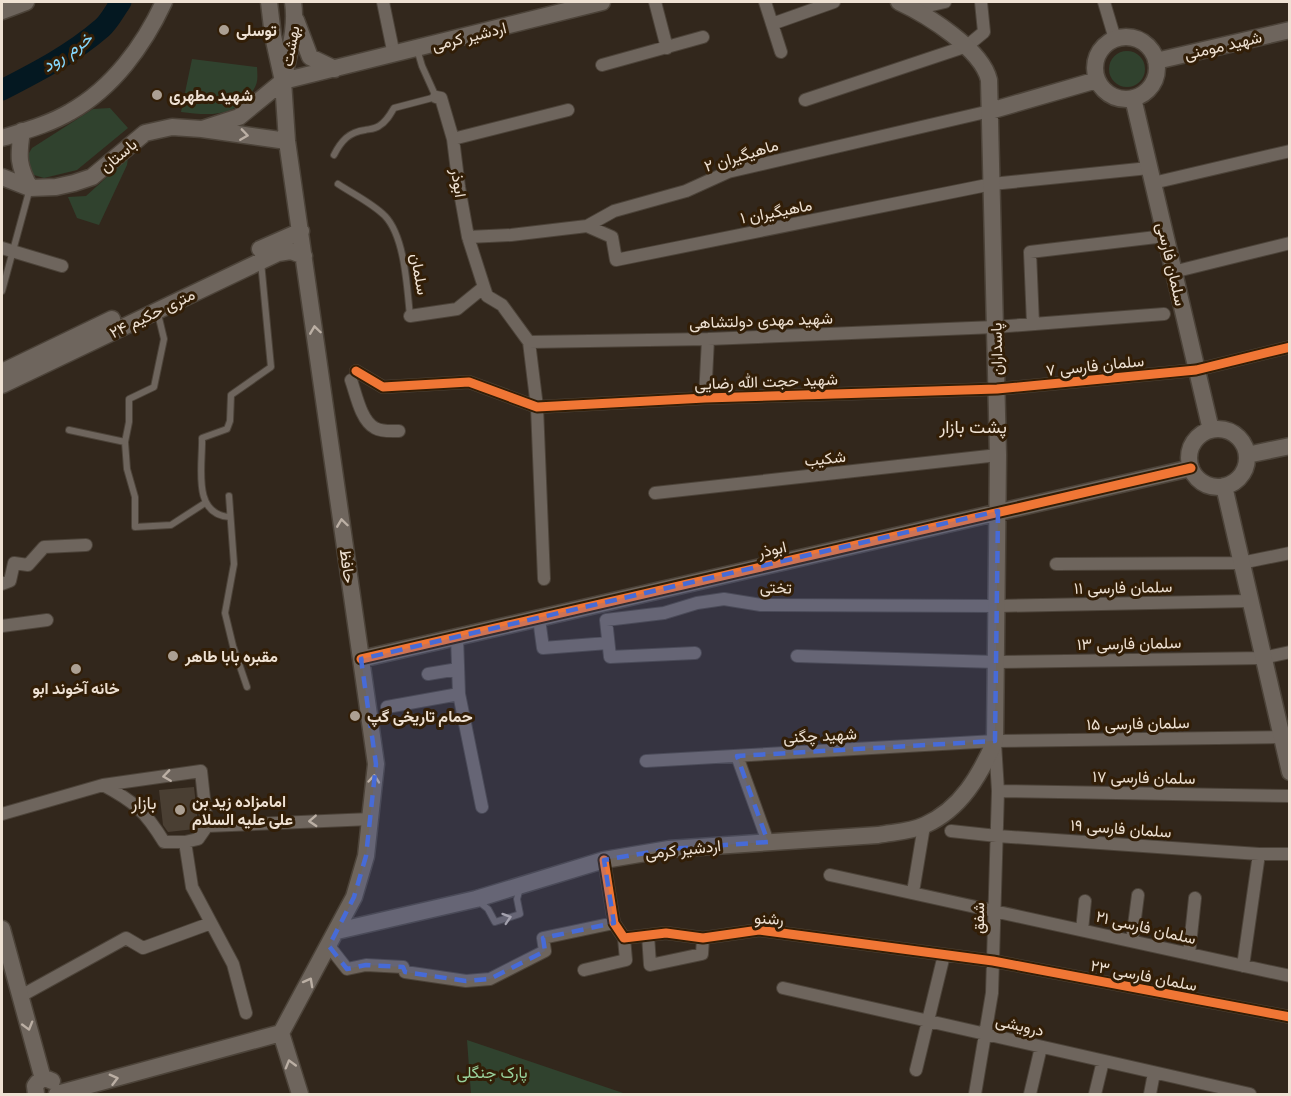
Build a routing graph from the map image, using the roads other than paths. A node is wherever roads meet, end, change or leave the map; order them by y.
1 (26, 2) edge
2 (164, 2) edge
3 (268, 2) edge
4 (383, 2) edge
5 (602, 2) edge
6 (655, 2) edge
7 (765, 2) edge
8 (834, 2) edge
9 (899, 2) edge
10 (945, 2) edge
11 (981, 2) edge
12 (1104, 2) edge
13 (917, 5) edge
14 (294, 9) edge
15 (2, 10) edge
16 (772, 24) junction
17 (1290, 30) edge
18 (704, 37) dead end
19 (1115, 39) junction
20 (967, 46) junction
21 (667, 48) junction
22 (417, 49) junction
23 (781, 52) dead end
24 (394, 55) junction
25 (1156, 61) junction
26 (602, 65) dead end
27 (336, 69) junction
28 (1097, 80) junction
29 (283, 81) junction
30 (436, 97) junction
31 (1133, 98) junction
32 (805, 100) dead end
33 (567, 111) dead end
34 (990, 111) junction
35 (202, 129) junction
36 (22, 131) junction
37 (2, 138) edge
38 (453, 139) junction
39 (286, 141) junction
40 (1290, 151) edge
41 (334, 155) dead end
42 (1151, 176) junction
43 (2, 177) edge
44 (338, 184) dead end
45 (992, 184) junction
46 (30, 188) junction
47 (587, 226) junction
48 (301, 231) junction
49 (1165, 236) junction
50 (468, 237) junction
51 (1290, 243) edge
52 (7, 249) edge
53 (304, 256) junction
54 (261, 260) junction
55 (62, 266) dead end
56 (1173, 272) junction
57 (484, 287) junction
58 (2, 291) edge
59 (157, 310) junction
60 (1164, 314) dead end
61 (410, 316) joint
62 (1033, 324) junction
63 (995, 327) junction
64 (708, 339) junction
65 (529, 342) junction
66 (1290, 347) edge
67 (1196, 370) junction
68 (2, 372) edge
69 (2, 385) edge
70 (997, 390) junction
71 (705, 398) junction
72 (537, 407) junction
73 (69, 430) dead end
74 (1210, 430) junction
75 (399, 432) dead end
76 (125, 442) junction
77 (1290, 446) edge
78 (998, 455) junction
79 (1247, 455) junction
80 (1191, 468) junction
81 (1224, 486) junction
82 (655, 493) dead end
83 (229, 496) dead end
84 (205, 503) junction
85 (998, 511) junction
86 (230, 517) junction
87 (86, 545) dead end
88 (1290, 553) edge
89 (1241, 563) junction
90 (1056, 564) dead end
91 (544, 579) dead end
92 (2, 584) edge
93 (1250, 601) junction
94 (997, 606) junction
95 (539, 619) junction
96 (47, 620) dead end
97 (2, 626) edge
98 (457, 637) junction
99 (608, 643) junction
100 (1290, 652) edge
101 (695, 653) dead end
102 (797, 656) dead end
103 (1263, 658) junction
104 (361, 659) junction
105 (996, 662) junction
106 (458, 669) junction
107 (428, 674) dead end
108 (247, 687) dead end
109 (459, 694) junction
110 (387, 707) dead end
111 (1282, 737) junction
112 (995, 741) junction
113 (737, 756) junction
114 (646, 761) dead end
115 (1289, 768) edge
116 (103, 785) junction
117 (998, 791) junction
118 (1290, 796) edge
119 (482, 807) dead end
120 (2, 814) edge
121 (371, 819) junction
122 (924, 825) junction
123 (207, 826) junction
124 (951, 831) dead end
125 (997, 836) junction
126 (184, 842) junction
127 (768, 842) junction
128 (1259, 854) junction
129 (1290, 854) edge
130 (604, 860) junction
131 (830, 875) dead end
132 (520, 884) junction
133 (913, 892) junction
134 (1138, 895) dead end
135 (1195, 898) dead end
136 (476, 899) junction
137 (1085, 901) dead end
138 (995, 910) junction
139 (212, 923) junction
140 (614, 923) junction
141 (2, 929) edge
142 (1082, 930) junction
143 (337, 931) junction
144 (648, 935) junction
145 (624, 938) junction
146 (703, 938) junction
147 (1132, 941) junction
148 (329, 946) junction
149 (1189, 954) junction
150 (944, 955) junction
151 (993, 962) junction
152 (1243, 966) junction
153 (584, 970) dead end
154 (1290, 976) edge
155 (783, 988) dead end
156 (20, 997) junction
157 (246, 1013) dead end
158 (1290, 1017) edge
159 (930, 1022) junction
160 (281, 1033) junction
161 (985, 1034) junction
162 (1041, 1047) junction
163 (1103, 1061) junction
164 (916, 1070) dead end
165 (1154, 1072) junction
166 (1201, 1089) edge
167 (37, 1090) edge
168 (1248, 1094) edge
169 (57, 1095) edge
170 (300, 1095) edge
171 (975, 1095) edge
172 (1030, 1095) edge
173 (1095, 1095) edge
174 (1150, 1095) edge

1 - 15 main road
2 - 36 main road
3 - 29 main road, بهشت
4 - 24 street
5 - 22 main road, اردشیر کرمی
6 - 21 street
7 - 16 street
8 - 16 street
9 - 13 main road, پاسداران
10 - 13 street
11 - 20 street
12 - 19 street
13 - 20 main road, پاسداران
14 - 27 main road
14 - 29 main road, بهشت
16 - 23 street
17 - 25 main road, شهید مومنی
18 - 21 street
19 - 25 main road
19 - 28 main road
20 - 32 street
20 - 34 main road, پاسداران
21 - 26 street
22 - 24 main road, اردشیر کرمی
22 - 30 lane, ابوذر
24 - 27 main road, اردشیر کرمی
25 - 31 main road
27 - 29 main road, اردشیر کرمی
28 - 31 main road
28 - 34 main road
29 - 35 main road, باستان
29 - 39 main road, حافظ
30 - 38 street, ابوذر
30 - 41 lane
31 - 42 main road, سلمان فارسی
33 - 38 street
34 - 45 main road, پاسداران
34 - 47 street, ماهیگیران ۲
35 -> 39 main road, باستان
35 - 46 main road, باستان
36 - 37 main road
36 - 46 main road
38 - 50 street, ابوذر
39 - 48 main road, حافظ
40 - 42 street
42 - 45 street
42 - 49 main road, سلمان فارسی
43 - 46 main road, باستان
44 - 61 lane, سلمان
45 - 47 street, ماهیگیران ۱
45 - 63 main road, پاسداران
46 - 52 lane
47 - 50 street, ماهیگیران ۲
48 - 53 main road, حافظ
48 - 68 main road, ۲۴ متری حکیم
49 - 56 main road, سلمان فارسی
49 - 62 street
50 - 57 street, ابوذر
51 - 56 street
52 - 55 street
52 - 58 lane
53 - 54 main road, ۲۴ متری حکیم
104 -> 53 main road, حافظ
54 - 59 main road, ۲۴ متری حکیم
54 - 84 lane
56 - 67 main road, سلمان فارسی
57 - 61 street, سلمان
57 - 65 street, ابوذر
59 - 69 main road, ۲۴ متری حکیم
59 - 76 lane
60 - 62 street, شهید مهدی دولتشاهی
62 - 63 street, شهید مهدی دولتشاهی
63 - 64 street, شهید مهدی دولتشاهی
63 - 70 main road, پاسداران
64 - 65 street, شهید مهدی دولتشاهی
64 - 71 street
65 - 72 street
66 - 67 street, سلمان فارسی ۷
67 - 70 street, سلمان فارسی ۷
67 - 74 main road, سلمان فارسی
70 - 71 street, شهید حجت الله رضایی
70 - 78 main road, پاسداران
71 - 72 street, شهید حجت الله رضایی
72 - 75 street
72 - 91 street
73 - 76 lane
74 - 79 main road
74 - 80 main road
76 - 84 lane
77 - 79 main road
78 - 82 street, شکیب
78 - 85 main road, پاسداران
79 - 81 main road
80 - 81 main road
80 - 85 main road, ابوذر
81 - 89 main road
83 - 86 lane
84 - 86 lane
85 - 94 main road, پاسداران
85 - 95 main road, ابوذر
86 - 108 lane
87 - 92 street
88 - 89 street
89 - 90 street
89 - 93 main road
93 - 94 street, سلمان فارسی ۱۱
93 - 103 main road
94 - 99 street, تختی
94 - 105 main road, پاسداران
95 - 98 main road, ابوذر
95 - 99 street
96 - 97 street
98 - 104 main road, ابوذر
98 - 106 street
99 - 101 street
100 - 103 street, سلمان فارسی ۱۳
102 - 105 street, سلمان فارسی ۱۳
103 - 105 street, سلمان فارسی ۱۳
103 - 111 main road
121 -> 104 main road, حافظ
105 - 112 main road, پاسداران
106 - 107 street
106 - 109 street
109 - 110 street
109 - 119 street
111 - 112 street, سلمان فارسی ۱۵
111 - 115 main road
112 - 113 street, شهید چگنی
112 - 117 street, شفق
112 - 122 main road, اردشیر کرمی
113 - 114 street, شهید چگنی
113 - 127 street
116 - 120 street
123 -> 116 street
116 - 126 street
117 - 118 street, سلمان فارسی ۱۷
117 - 125 street, شفق
121 -> 123 street
121 - 143 main road, حافظ
122 - 127 main road, اردشیر کرمی
122 - 133 street
123 - 126 street
124 - 125 street, سلمان فارسی ۱۹
125 - 128 street, سلمان فارسی ۱۹
125 - 138 street, شفق
126 - 139 street
127 - 130 main road, اردشیر کرمی
128 - 129 street, سلمان فارسی ۱۹
128 - 152 street
130 - 132 main road, اردشیر کرمی
130 - 140 street
131 - 133 street, سلمان فارسی ۲۱
132 - 136 main road, اردشیر کرمی
136 -> 132 lane
133 - 138 street, سلمان فارسی ۲۱
134 - 147 street
135 - 149 street
136 - 143 main road, اردشیر کرمی
137 - 142 street
138 - 142 street, سلمان فارسی ۲۱
138 - 151 street, شفق
139 - 156 street
139 - 157 street
140 - 145 street
140 - 148 street
141 - 156 main road
142 - 147 street, سلمان فارسی ۲۱
143 - 148 main road, حافظ
144 - 145 street, رشنو
144 - 146 street, رشنو
144 - 146 street
145 - 153 street
146 - 150 street, رشنو
147 - 149 street, سلمان فارسی ۲۱
160 -> 148 main road, حافظ
149 - 152 street, سلمان فارسی ۲۱
150 - 151 street, رشنو
150 - 159 street
151 - 158 street, سلمان فارسی ۲۳
151 - 161 street, شفق
152 - 154 street, سلمان فارسی ۲۱
155 - 159 street, درویشی
156 -> 167 main road
159 - 161 street, درویشی
159 - 164 street
169 -> 160 main road
170 -> 160 main road
161 - 162 street, درویشی
161 - 171 street, شفق
162 - 163 street, درویشی
162 - 172 street
163 - 165 street, درویشی
163 - 173 street
165 - 166 street, درویشی
165 - 174 street
166 - 168 street, درویشی
167 - 169 main road

